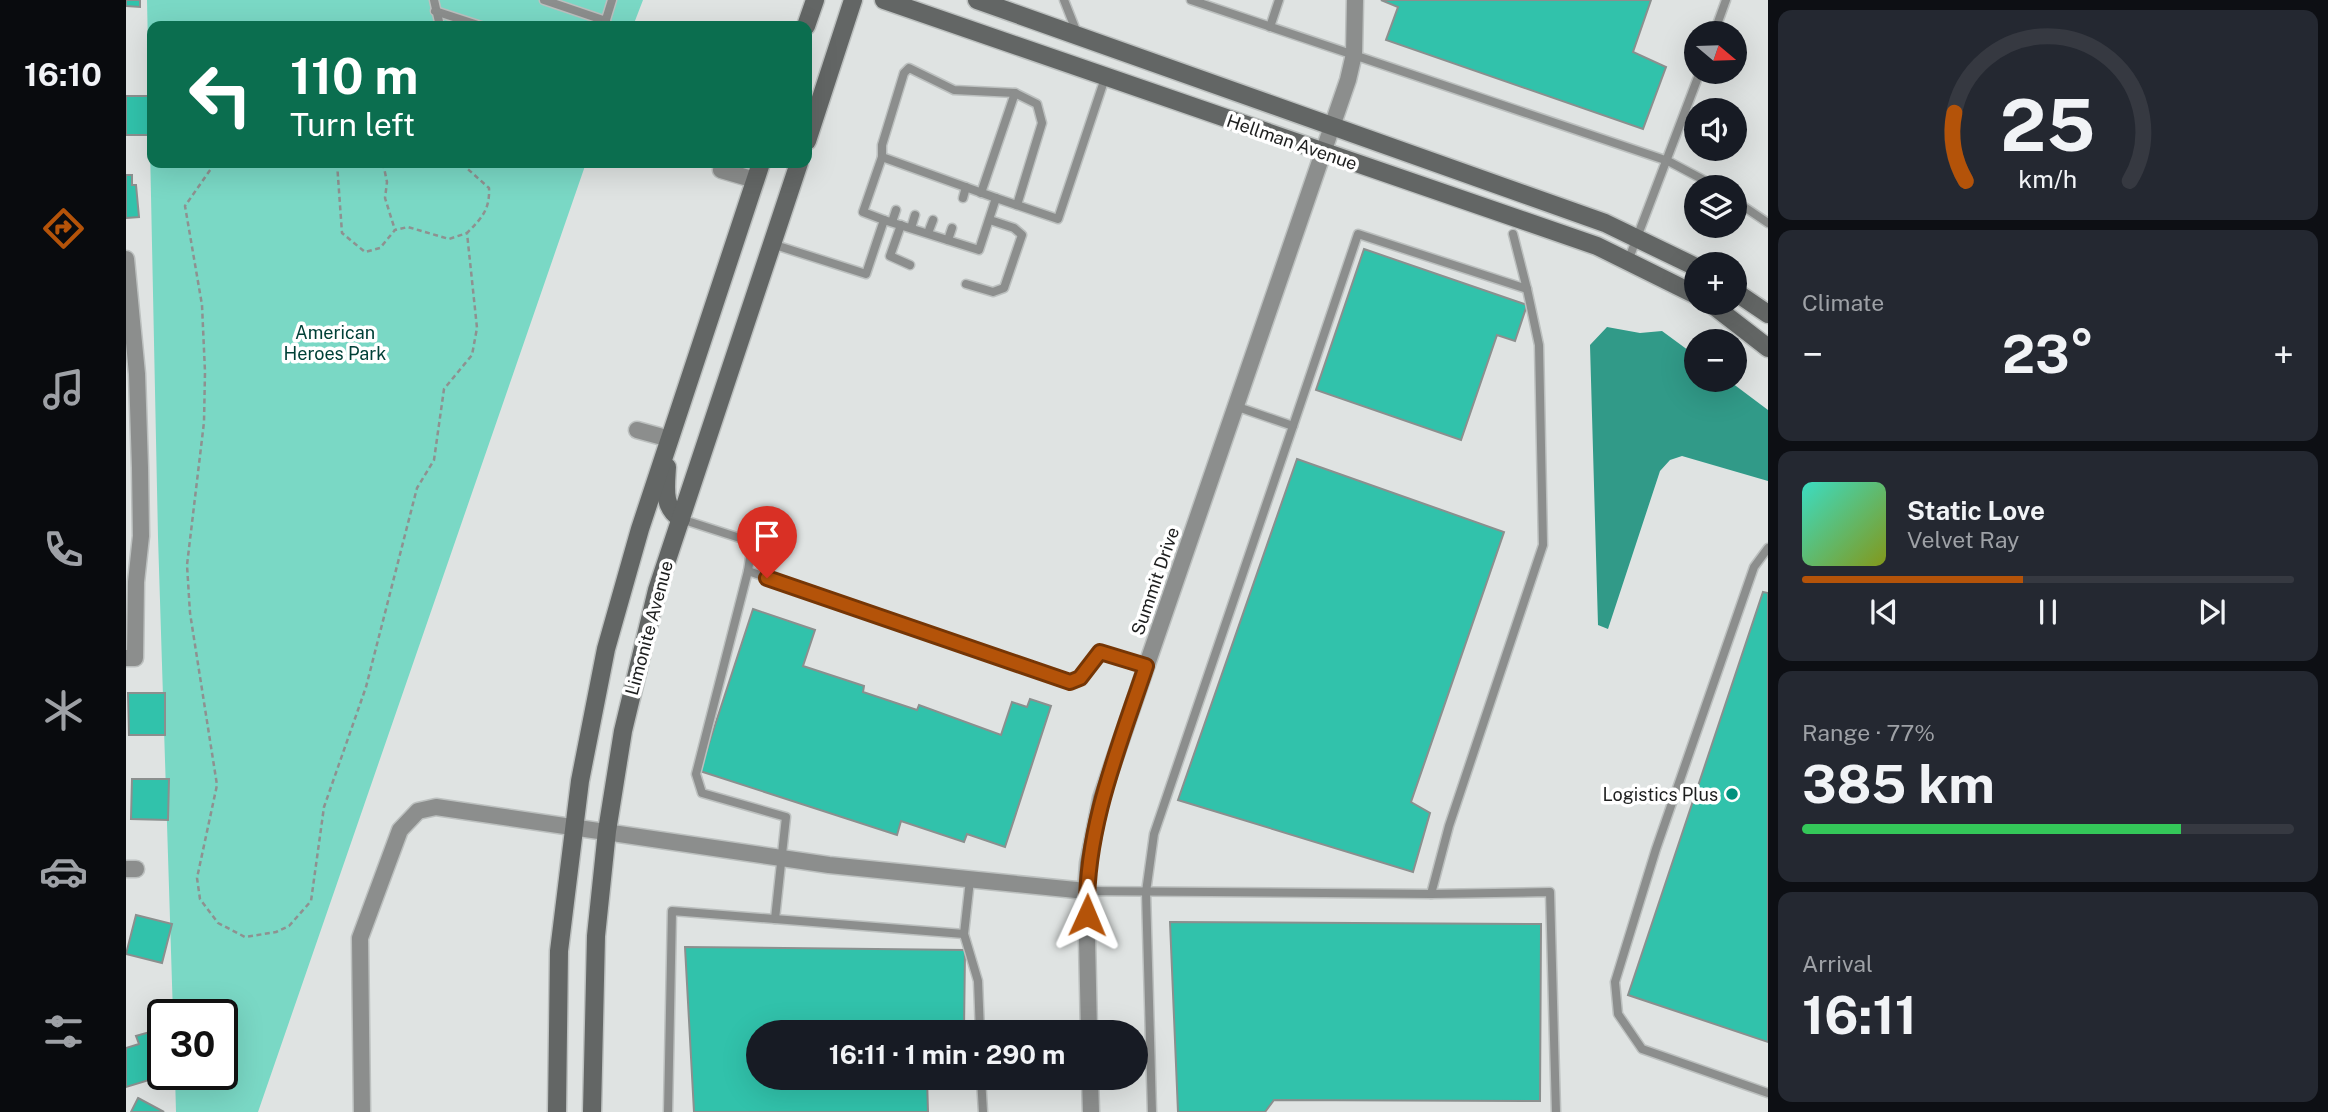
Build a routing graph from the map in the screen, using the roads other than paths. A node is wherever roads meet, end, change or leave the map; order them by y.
1 (434, 0) edge
2 (544, 0) edge
3 (612, 0) edge
4 (815, 0) edge
5 (853, 0) edge
6 (884, 0) edge
7 (977, 0) edge
8 (1064, 0) edge
9 (1191, 0) edge
10 (1279, 0) edge
11 (1355, 0) edge
12 (1726, 0) edge
13 (435, 11) junction
14 (438, 21) edge
15 (466, 21) edge
16 (597, 21) edge
17 (606, 21) edge
18 (808, 21) edge
19 (1718, 21) edge
20 (1270, 27) junction
21 (1079, 36) junction
22 (1354, 54) junction
23 (1105, 78) junction
24 (1696, 84) edge
25 (1015, 93) junction
26 (1332, 125) junction
27 (812, 126) edge
28 (1322, 153) junction
29 (882, 156) junction
30 (1668, 161) junction
31 (759, 168) edge
32 (797, 168) edge
33 (721, 170) dead end
34 (928, 173) junction
35 (1694, 175) edge
36 (755, 180) junction
37 (946, 180) junction
38 (925, 183) dead end
39 (966, 187) junction
40 (943, 189) dead end
41 (981, 193) junction
42 (963, 198) dead end
43 (996, 198) junction
44 (1017, 205) junction
45 (1747, 209) edge
46 (896, 210) dead end
47 (915, 215) dead end
48 (933, 220) dead end
49 (990, 220) junction
50 (888, 221) junction
51 (1768, 223) edge
52 (906, 226) junction
53 (952, 228) dead end
54 (928, 233) junction
55 (1513, 234) dead end
56 (1638, 237) junction
57 (948, 240) junction
58 (772, 244) junction
59 (126, 259) edge
60 (1628, 261) junction
61 (1684, 261) edge
62 (910, 265) dead end
63 (966, 284) dead end
64 (1527, 289) junction
65 (1684, 289) edge
66 (1747, 300) edge
67 (1768, 314) edge
68 (1725, 315) edge
69 (1768, 348) edge
70 (1235, 406) junction
71 (1293, 426) junction
72 (637, 430) dead end
73 (670, 439) junction
74 (133, 468) edge
75 (681, 519) junction
76 (1768, 548) edge
77 (748, 571) junction
78 (130, 658) edge
79 (1146, 666) junction
80 (575, 827) junction
81 (607, 831) junction
82 (780, 858) junction
83 (970, 880) junction
84 (1086, 891) junction
85 (1146, 892) junction
86 (1431, 894) junction
87 (775, 919) junction
88 (964, 934) junction
89 (980, 1020) edge
90 (1089, 1020) edge
91 (981, 1090) edge
92 (1090, 1090) edge
93 (1768, 1093) edge
94 (362, 1112) edge
95 (558, 1112) edge
96 (592, 1112) edge
97 (668, 1112) edge
98 (982, 1112) edge
99 (1091, 1112) edge
100 (1152, 1112) edge
101 (1556, 1112) edge

1 - 13 lane
2 - 16 lane
3 - 17 lane
4 - 18 main road
5 - 27 main road
6 - 23 main road, Hellman Avenue
7 - 21 main road, Hellman Avenue
8 - 21 lane
9 - 20 lane
10 - 20 lane
11 - 22 street, Summit Drive
12 - 19 lane
13 - 14 lane
13 - 15 lane
20 - 22 lane
21 - 26 main road, Hellman Avenue
22 - 26 street, Summit Drive
22 - 30 lane
23 - 28 main road, Hellman Avenue
23 - 44 lane
24 - 30 lane
25 - 29 lane
25 - 41 lane
25 - 44 lane
26 - 28 street, Summit Drive
26 - 56 main road, Hellman Avenue
28 - 60 main road, Hellman Avenue
28 - 70 street, Summit Drive
29 - 34 lane
29 - 50 lane
30 - 35 lane
30 - 56 lane
31 - 36 main road, Limonite Avenue
32 - 58 main road, Limonite Avenue
33 - 36 street
34 - 37 lane
34 - 38 lane
36 - 73 main road, Limonite Avenue
37 - 39 lane
37 - 40 lane
39 - 41 lane
39 - 42 lane
41 - 43 lane
43 - 44 lane
43 - 49 lane
45 - 51 lane
46 - 50 lane
47 - 52 lane
48 - 54 lane
49 - 57 lane
49 - 63 lane
50 - 52 lane
50 - 58 lane
52 - 54 lane
52 - 62 lane
53 - 57 lane
54 - 57 lane
55 - 64 lane
56 - 60 lane
56 - 61 main road, Hellman Avenue
58 - 75 main road, Limonite Avenue
59 - 74 street
60 - 65 main road, Hellman Avenue
64 - 71 lane
64 - 86 lane
66 - 67 main road
68 - 69 main road
70 - 71 lane
70 - 79 street, Summit Drive
71 - 85 lane
72 - 73 street
73 - 75 main road
73 - 80 main road, Limonite Avenue
74 - 78 street
75 - 77 lane
75 - 81 main road, Limonite Avenue
76 - 93 lane
77 - 79 lane
77 - 82 lane
79 - 84 street, Summit Drive
80 - 81 street
80 - 94 street
80 - 95 main road, Limonite Avenue
81 - 82 street
81 - 96 main road, Limonite Avenue
82 - 83 street
82 - 87 lane
83 - 84 street
83 - 88 lane
84 - 85 lane
84 - 90 street, Summit Drive
85 - 86 lane
85 - 100 lane
86 - 101 lane
87 - 88 lane
87 - 97 lane
88 - 89 lane
91 - 98 lane
92 - 99 street

